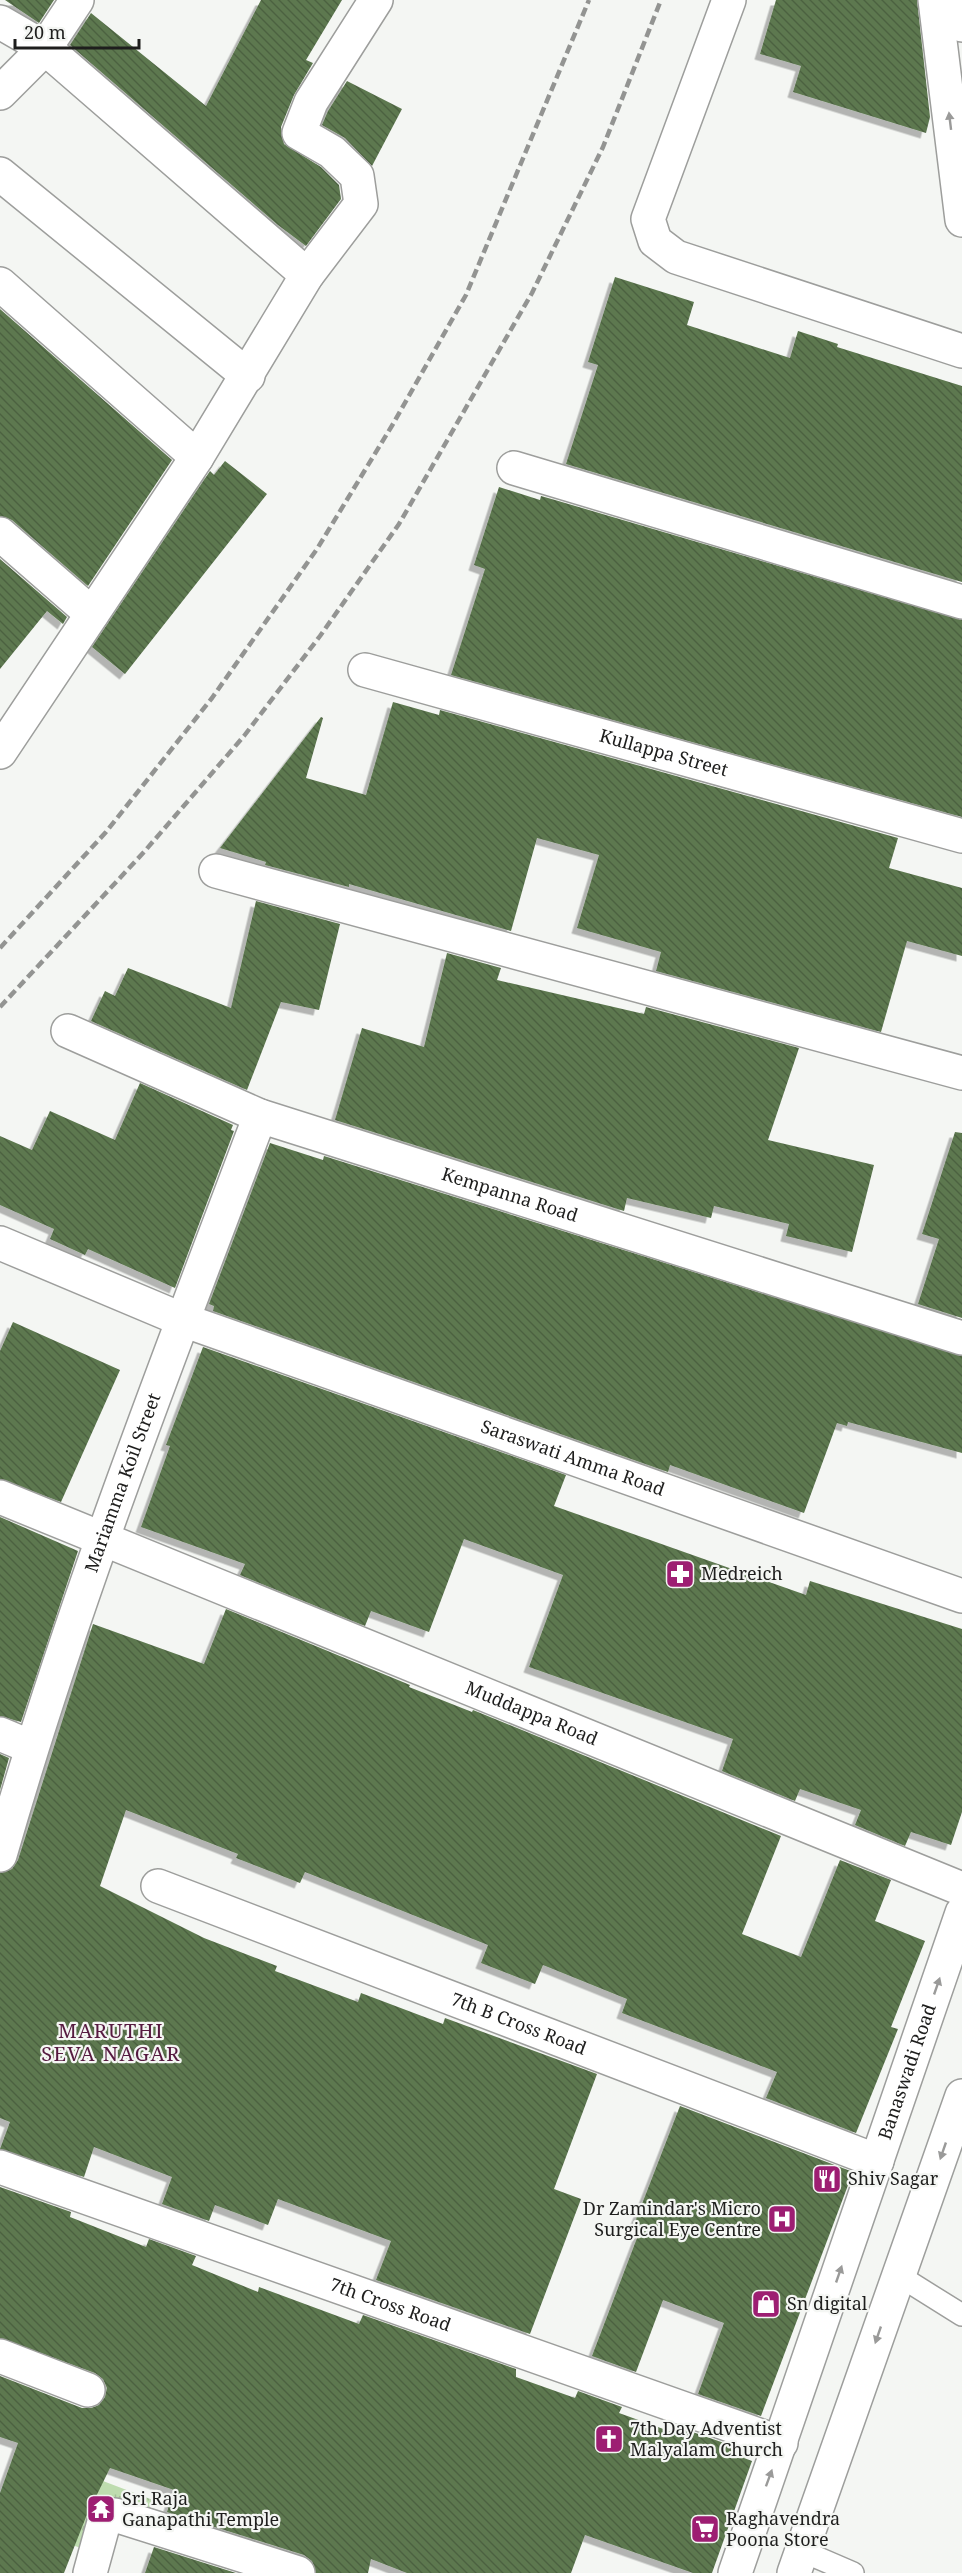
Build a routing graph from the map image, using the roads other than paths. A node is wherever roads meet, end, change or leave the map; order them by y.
1 (77, 0) edge
2 (376, 0) edge
3 (729, 0) edge
4 (934, 0) edge
5 (958, 0) edge
6 (0, 22) edge
7 (962, 25) edge
8 (45, 48) junction
9 (0, 93) edge
10 (0, 174) edge
11 (962, 214) edge
12 (307, 275) junction
13 (0, 284) edge
14 (962, 351) edge
15 (248, 376) junction
16 (197, 457) junction
17 (514, 468) dead end
18 (0, 534) edge
19 (962, 602) edge
20 (92, 614) junction
21 (365, 670) dead end
22 (0, 752) edge
23 (962, 836) edge
24 (216, 871) dead end
25 (68, 1031) dead end
26 (962, 1073) edge
27 (260, 1116) junction
28 (0, 1243) edge
29 (183, 1320) junction
30 (962, 1338) edge
31 (0, 1497) edge
32 (103, 1538) junction
33 (962, 1596) edge
34 (0, 1734) edge
35 (31, 1747) junction
36 (0, 1855) edge
37 (158, 1886) dead end
38 (962, 1889) edge
39 (962, 1913) edge
40 (962, 2096) edge
41 (877, 2161) junction
42 (0, 2167) edge
43 (898, 2276) junction
44 (962, 2315) edge
45 (0, 2356) edge
46 (88, 2390) dead end
47 (781, 2442) junction
48 (798, 2562) edge
49 (90, 2573) edge
50 (298, 2573) edge
51 (735, 2573) edge
52 (853, 2573) edge

1 - 8 street
2 - 12 street
3 - 14 street
11 -> 4 street
5 - 7 street
6 - 8 street
8 - 9 street
8 - 12 street
10 - 15 street
12 - 15 street
13 - 16 street
15 - 16 street
16 - 20 street
17 - 19 street
18 - 20 street
20 - 22 street
21 - 23 street, Kullappa Street
24 - 26 street
25 - 27 street, Kempanna Road
27 - 29 street, Mariamma Koil Street
27 - 30 street, Kempanna Road
28 - 29 street, Saraswati Amma Road
29 - 32 street, Mariamma Koil Street
29 - 33 street, Saraswati Amma Road
31 - 32 street, Muddappa Road
32 - 35 street, Mariamma Koil Street
32 - 38 street, Muddappa Road
34 - 35 street
35 - 36 street, Mariamma Koil Street
37 - 41 street, 7th B Cross Road
41 -> 39 street, Banaswadi Road
40 -> 43 street
47 -> 41 street, Banaswadi Road
42 - 47 street, 7th Cross Road
43 - 44 lane
43 -> 48 street
45 - 46 street
51 -> 47 street, Banaswadi Road
48 - 52 lane
49 - 50 street

